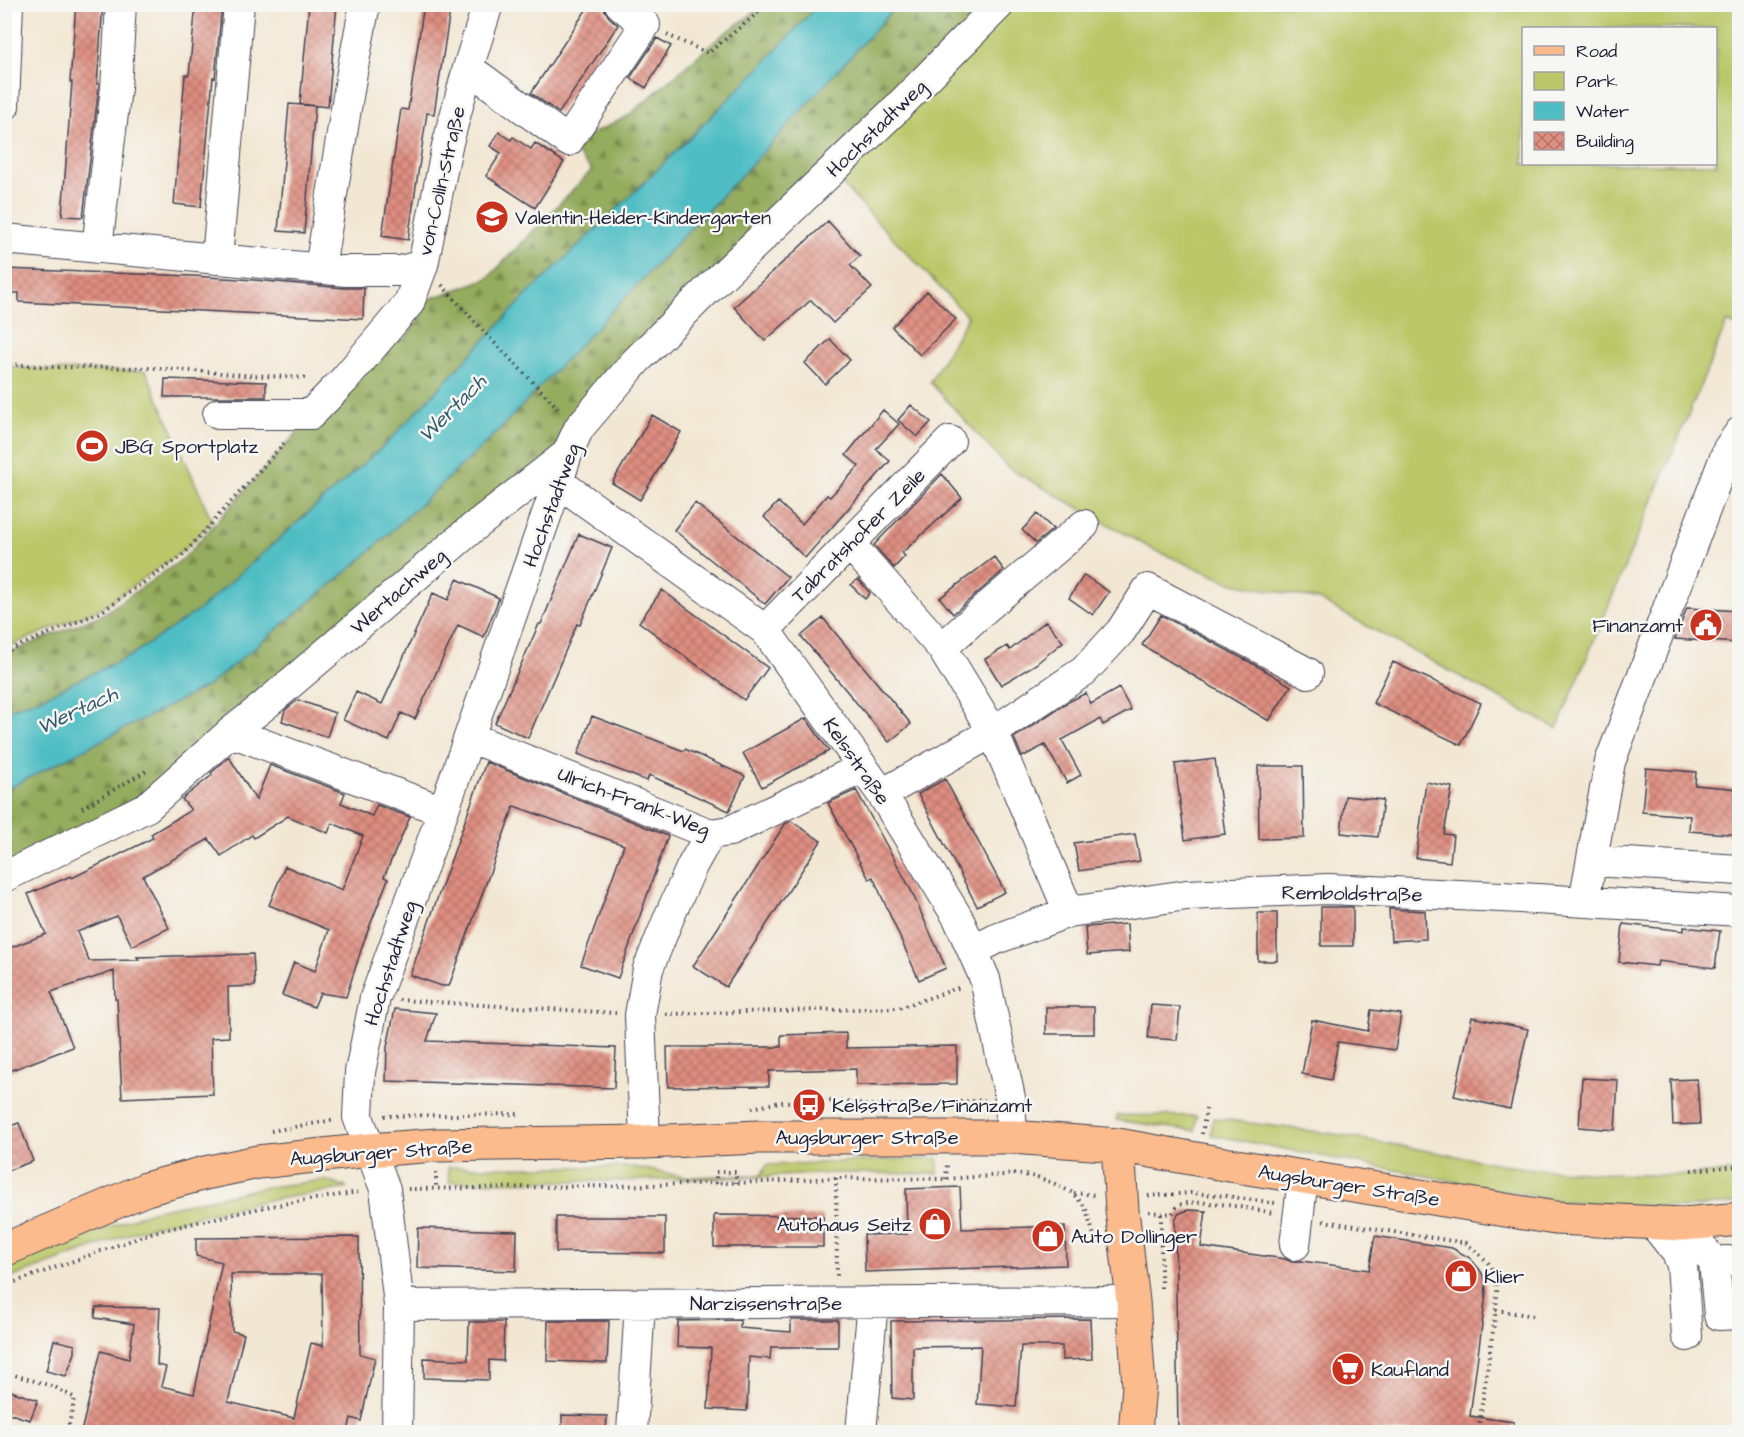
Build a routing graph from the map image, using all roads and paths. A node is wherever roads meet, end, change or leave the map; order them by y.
1 (9, 4) edge
2 (121, 4) edge
3 (239, 4) edge
4 (365, 4) edge
5 (488, 4) edge
6 (620, 4) edge
7 (770, 4) edge
8 (1000, 4) edge
9 (645, 25) junction
10 (468, 68) junction
11 (6, 76) edge
12 (4, 106) edge
13 (4, 239) edge
14 (97, 248) junction
15 (217, 259) junction
16 (423, 265) junction
17 (320, 268) junction
18 (4, 364) edge
19 (345, 379) junction
20 (561, 411) dead end
21 (218, 414) dead end
22 (311, 414) junction
23 (1740, 432) edge
24 (950, 441) dead end
25 (567, 454) junction
26 (558, 482) junction
27 (1084, 525) dead end
28 (850, 543) junction
29 (765, 630) junction
30 (942, 648) junction
31 (4, 652) edge
32 (1308, 673) dead end
33 (231, 732) junction
34 (993, 732) junction
35 (469, 737) junction
36 (151, 768) dead end
37 (862, 768) junction
38 (882, 794) junction
39 (443, 812) junction
40 (73, 813) dead end
41 (711, 834) junction
42 (1593, 861) junction
43 (1740, 870) edge
44 (4, 877) edge
45 (1584, 901) junction
46 (1740, 911) edge
47 (1069, 912) junction
48 (973, 951) junction
49 (985, 979) junction
50 (375, 998) junction
51 (640, 1015) junction
52 (1012, 1137) junction
53 (645, 1142) junction
54 (1118, 1145) junction
55 (370, 1150) junction
56 (1740, 1166) edge
57 (1691, 1170) dead end
58 (836, 1178) junction
59 (1303, 1178) junction
60 (736, 1183) junction
61 (716, 1184) junction
62 (385, 1189) junction
63 (1085, 1207) dead end
64 (1161, 1214) dead end
65 (1740, 1219) edge
66 (1669, 1224) junction
67 (1297, 1231) junction
68 (4, 1250) edge
69 (4, 1286) edge
70 (1133, 1301) junction
71 (873, 1302) junction
72 (837, 1303) junction
73 (640, 1304) junction
74 (399, 1305) junction
75 (1496, 1310) junction
76 (1740, 1314) tunnel mouth
77 (1534, 1316) dead end
78 (1687, 1336) dead end
79 (4, 1372) edge
80 (67, 1432) edge
81 (397, 1432) edge
82 (632, 1432) edge
83 (861, 1432) edge
84 (1135, 1432) edge
85 (1478, 1432) edge

1 - 11 street
2 - 14 street
3 - 15 street
4 - 17 street
5 - 10 street, von-Colln-Straße
6 - 9 street
7 - 9 path
8 - 25 street, Hochstadtweg
9 - 10 street
10 - 16 street, von-Colln-Straße
11 - 12 street
13 - 14 street, von-Colln-Straße
14 - 15 street, von-Colln-Straße
15 - 17 street, von-Colln-Straße
16 - 17 street, von-Colln-Straße
16 - 19 street
16 - 20 path
18 - 19 path
19 - 22 street
21 - 22 street
22 - 31 path
23 - 42 street
24 - 28 street, Tabratshofer Zeile
25 - 26 street, Hochstadtweg
25 - 33 street, Wertachweg
26 - 29 street, Kelsstraße
26 - 35 street, Hochstadtweg
27 - 30 street
28 - 29 street, Tabratshofer Zeile
28 - 30 street
29 - 37 street, Kelsstraße
30 - 34 street
32 - 34 street
33 - 39 street
33 - 44 street, Wertachweg
34 - 38 street
34 - 47 street
35 - 39 street, Hochstadtweg
35 - 41 street, Ulrich-Frank-Weg
36 - 40 path
37 - 38 street, Kelsstraße
37 - 41 street, Ulrich-Frank-Weg
38 - 48 street, Kelsstraße
39 - 50 street, Hochstadtweg
41 - 51 street
42 - 43 street
42 - 45 street
45 - 46 street, Remboldstraße
45 - 47 street, Remboldstraße
47 - 48 street, Remboldstraße
48 - 49 street, Kelsstraße
49 - 51 path
49 - 52 street, Kelsstraße
50 - 51 path
50 - 55 street, Hochstadtweg
51 - 53 street
52 - 53 main road, Augsburger Straße
52 - 54 main road, Augsburger Straße
53 - 55 main road, Augsburger Straße
54 - 59 main road, Augsburger Straße
54 - 70 main road
55 - 62 street, Hochstadtweg
55 - 68 main road, Augsburger Straße
56 - 57 path
58 - 60 path
58 - 63 path
58 - 72 path
59 - 66 main road, Augsburger Straße
59 - 67 street
60 - 61 path
60 - 61 path
61 - 62 path
62 - 69 path
62 - 74 street, Hochstadtweg
64 - 67 path
65 - 66 main road, Augsburger Straße
66 - 76 street
66 - 78 street
67 - 75 path
70 - 71 street, Narzissenstraße
70 - 84 main road
71 - 72 street, Narzissenstraße
71 - 83 street
72 - 73 street, Narzissenstraße
73 - 74 street, Narzissenstraße
73 - 82 street
74 - 81 street, Hochstadtweg
75 - 77 path
75 - 85 path
79 - 80 path

